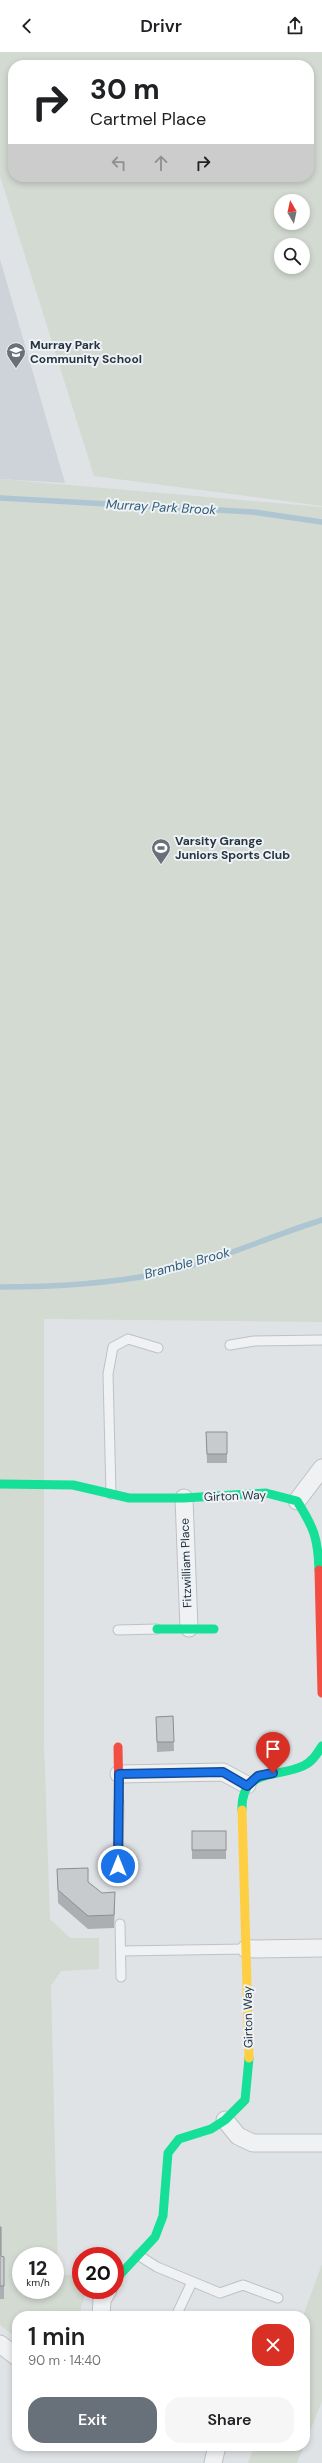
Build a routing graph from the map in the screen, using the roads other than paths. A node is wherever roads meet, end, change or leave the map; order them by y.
1 (322, 1340) edge
2 (230, 1345) dead end
3 (158, 1348) dead end
4 (322, 1468) edge
5 (0, 1484) edge
6 (111, 1495) junction
7 (184, 1498) junction
8 (297, 1501) junction
9 (320, 1550) edge
10 (321, 1599) edge
11 (189, 1628) junction
12 (158, 1629) joint
13 (214, 1629) dead end
14 (118, 1630) dead end
15 (322, 1693) edge
16 (322, 1746) edge
17 (118, 1747) dead end
18 (319, 1760) edge
19 (119, 1774) junction
20 (247, 1786) junction
21 (118, 1802) joint
22 (118, 1866) dead end
23 (120, 1924) dead end
24 (322, 1948) edge
25 (246, 1949) junction
26 (121, 1951) junction
27 (121, 1977) dead end
28 (225, 2120) junction
29 (322, 2143) edge
30 (138, 2255) junction
31 (124, 2270) edge
32 (192, 2282) junction
33 (278, 2298) dead end
34 (103, 2299) edge
35 (101, 2311) edge
36 (178, 2311) edge
37 (0, 2344) edge
38 (12, 2353) edge
39 (215, 2451) edge
40 (213, 2463) edge

1 - 2 lane
3 - 6 lane
4 - 8 street
5 - 6 street, Girton Way
6 - 7 street, Girton Way
7 - 8 street, Girton Way
7 - 11 street, Fitzwilliam Place
8 - 9 street
9 - 10 street
10 - 15 street
11 - 12 street
11 - 13 street
12 - 14 lane
16 - 18 street
17 - 19 street
18 - 20 street
19 - 20 street
19 - 21 street
20 - 25 street, Girton Way
21 - 22 lane
23 - 26 lane
24 - 25 street
25 - 26 lane
25 - 28 street, Girton Way
26 - 27 lane
28 - 29 street
28 - 30 street, Girton Way
30 - 31 street, Girton Way
30 - 32 lane
32 - 33 lane
32 - 36 lane
34 - 35 street
37 - 38 street
39 - 40 street

